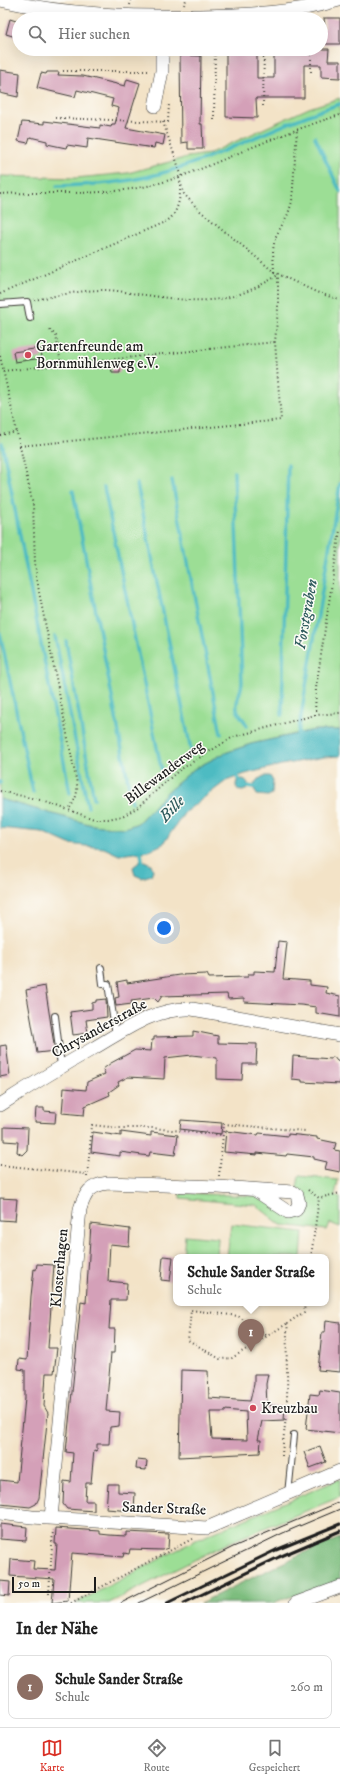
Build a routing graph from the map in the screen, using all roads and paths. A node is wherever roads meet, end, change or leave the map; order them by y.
1 (0, 0) edge
2 (339, 0) edge
3 (75, 12) edge
4 (275, 12) edge
5 (162, 56) edge
6 (215, 56) edge
7 (264, 56) edge
8 (311, 56) edge
9 (63, 71) dead end
10 (162, 71) junction
11 (311, 72) dead end
12 (155, 106) dead end
13 (263, 106) dead end
14 (340, 114) edge
15 (56, 118) dead end
16 (214, 120) dead end
17 (297, 129) junction
18 (182, 177) junction
19 (178, 178) junction
20 (180, 184) junction
21 (0, 194) edge
22 (274, 272) junction
23 (278, 275) junction
24 (0, 294) edge
25 (340, 300) edge
26 (27, 302) junction
27 (0, 304) edge
28 (30, 318) dead end
29 (50, 330) dead end
30 (275, 342) junction
31 (0, 357) edge
32 (61, 365) junction
33 (3, 371) junction
34 (17, 432) junction
35 (0, 435) edge
36 (20, 446) junction
37 (340, 530) edge
38 (340, 713) edge
39 (315, 715) junction
40 (0, 791) edge
41 (69, 809) junction
42 (100, 968) dead end
43 (55, 1016) dead end
44 (116, 1035) junction
45 (340, 1035) edge
46 (62, 1066) junction
47 (0, 1105) edge
48 (305, 1131) dead end
49 (223, 1135) junction
50 (0, 1165) edge
51 (86, 1174) junction
52 (218, 1187) junction
53 (89, 1189) junction
54 (255, 1190) junction
55 (293, 1192) junction
56 (340, 1193) edge
57 (319, 1198) junction
58 (311, 1254) edge
59 (305, 1306) edge
60 (288, 1323) junction
61 (266, 1335) junction
62 (294, 1435) dead end
63 (282, 1458) dead end
64 (340, 1471) edge
65 (288, 1494) junction
66 (0, 1513) edge
67 (52, 1518) junction
68 (207, 1528) junction
69 (340, 1587) edge
70 (49, 1594) dead end
71 (71, 1603) edge
72 (296, 1603) edge

1 - 3 street
2 - 4 street
5 - 10 street
6 - 16 path
7 - 13 path
8 - 11 path
9 - 10 path
10 - 12 street
14 - 17 path
15 - 18 path
17 - 18 path
17 - 22 path
18 - 19 path
19 - 20 path
19 - 21 path
20 - 22 path
20 - 24 path
22 - 23 path
23 - 25 path
23 - 26 path
23 - 30 path
26 - 27 lane
26 - 28 lane
29 - 32 path
30 - 32 path
30 - 36 path
31 - 33 path
32 - 33 path
33 - 34 path
34 - 35 path
34 - 36 path
36 - 41 path
37 - 39 path
38 - 39 path, Billewanderweg
39 - 41 path, Billewanderweg
40 - 41 path, Billewanderweg
42 - 44 lane
43 - 46 lane
44 - 45 street, Chrysanderstraße
44 - 46 street, Chrysanderstraße
46 - 47 street, Chrysanderstraße
48 - 49 path
49 - 51 path
49 - 52 path
50 - 51 path
51 - 53 path
52 - 53 street
52 - 54 street
53 - 67 street, Klosterhagen
54 - 55 street
54 - 55 street
55 - 57 path
56 - 57 path
57 - 58 path
59 - 60 path
60 - 61 path
60 - 63 path
61 - 61 path
62 - 65 lane
64 - 65 street, Sander Straße
65 - 68 street, Sander Straße
66 - 67 street, Sander Straße
67 - 68 street, Sander Straße
67 - 70 path
68 - 71 path
69 - 72 street

